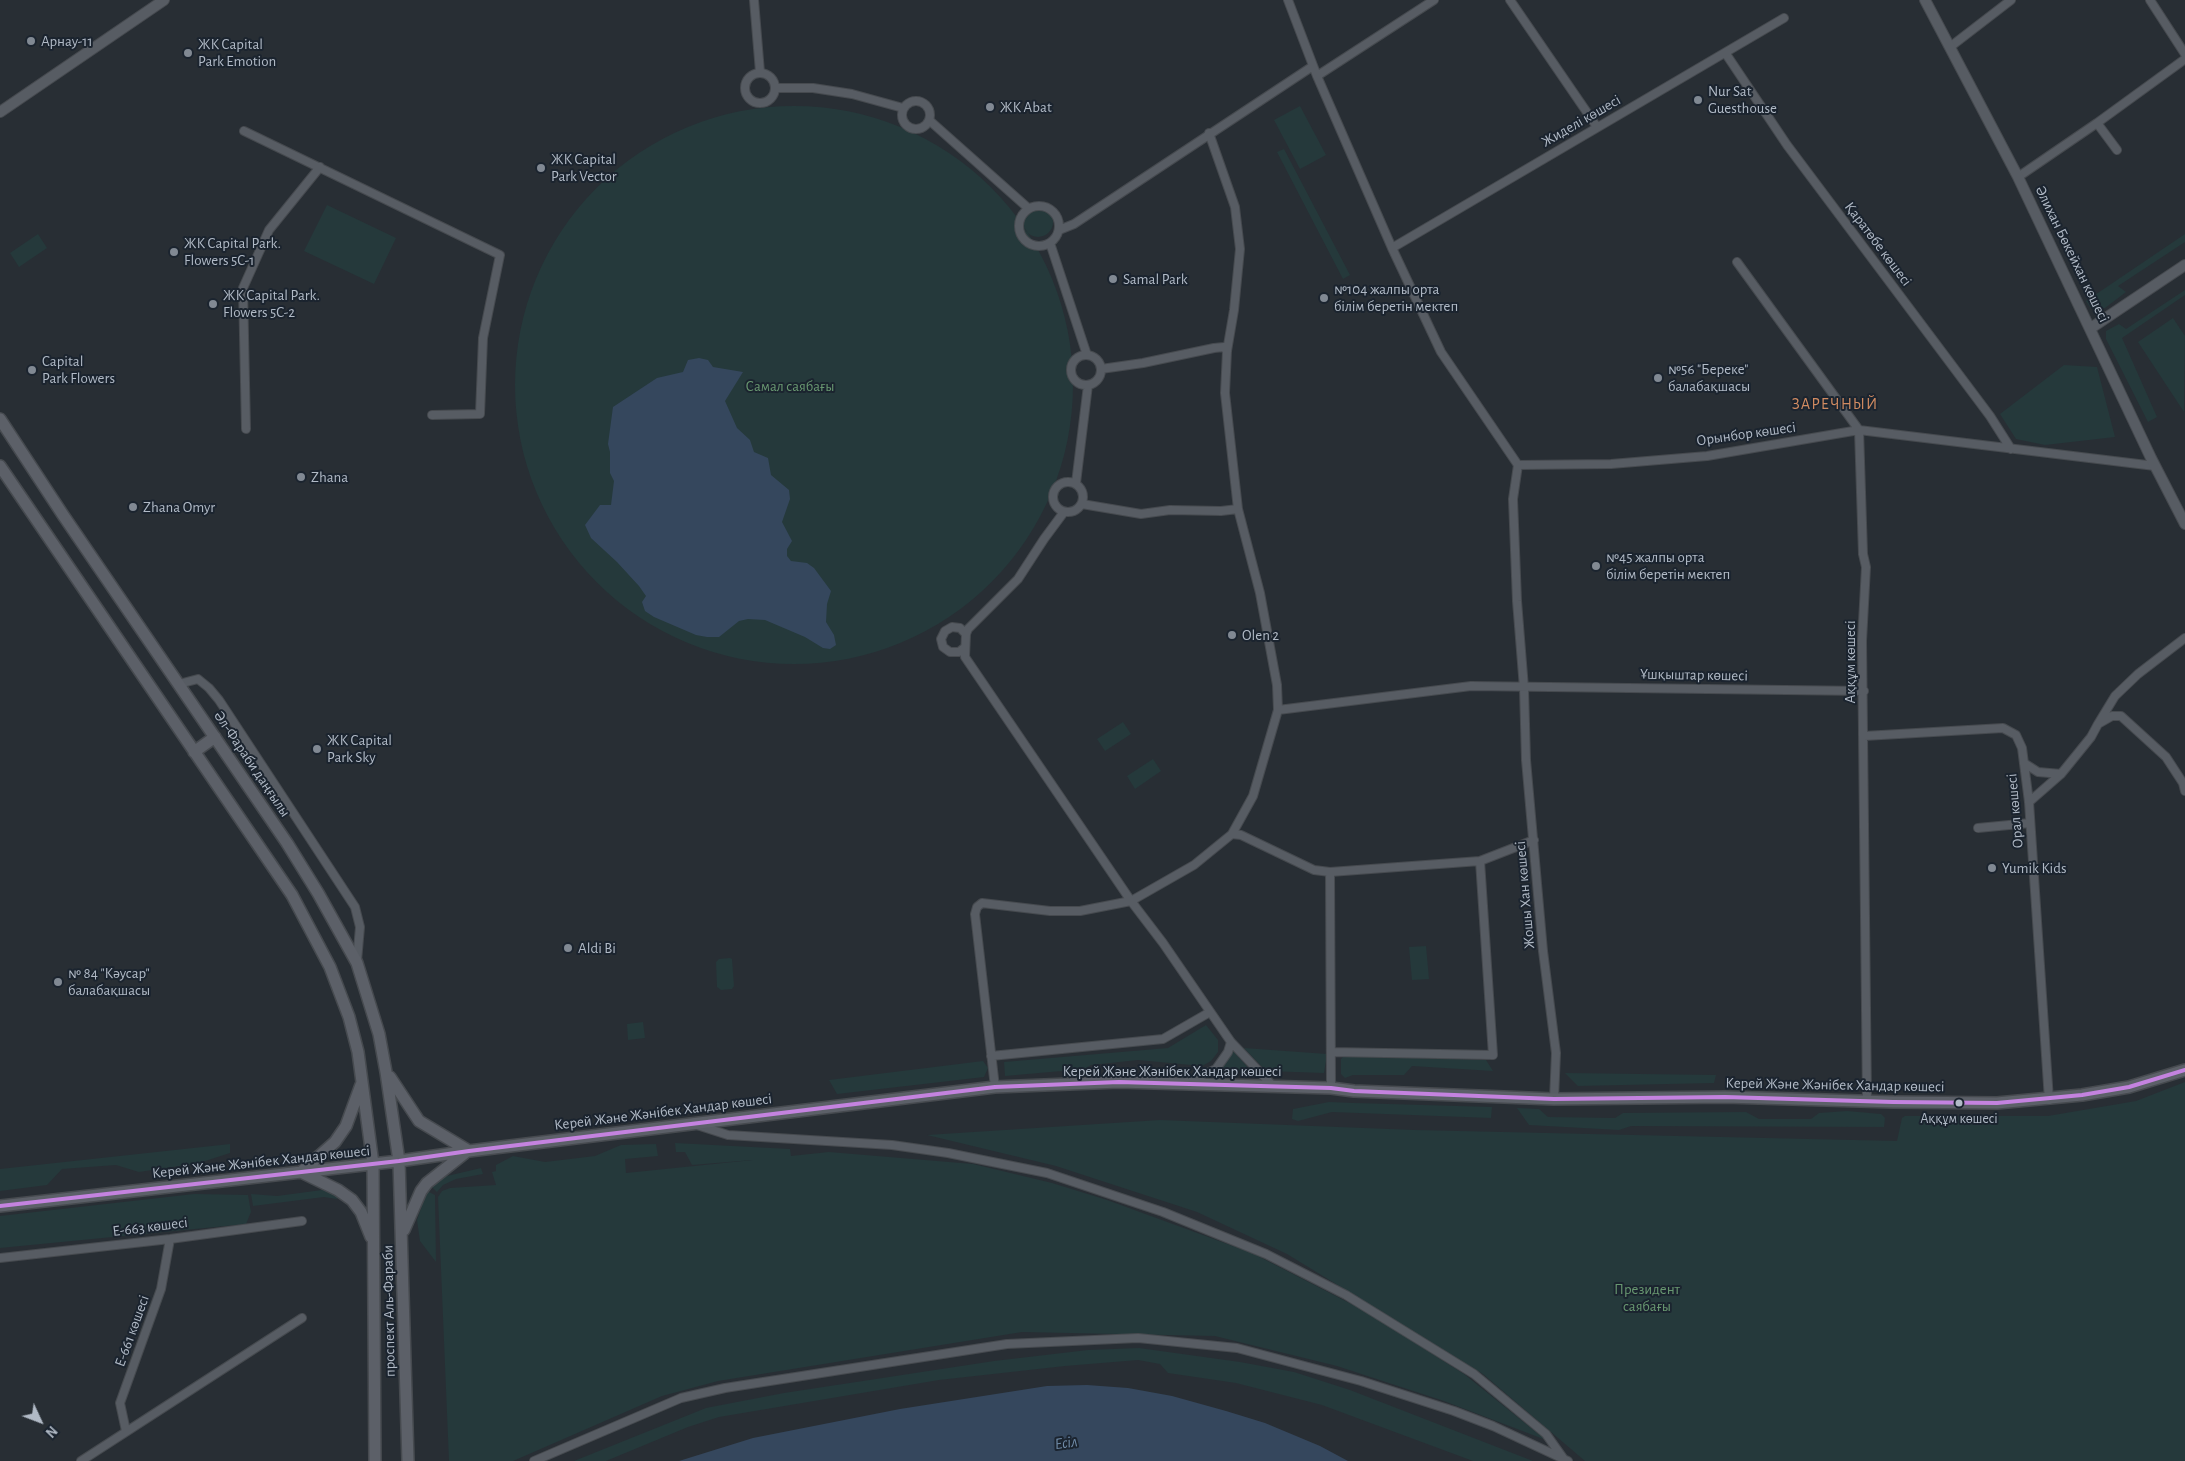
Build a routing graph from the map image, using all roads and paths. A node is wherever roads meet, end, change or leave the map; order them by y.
1 (164, 0) edge
2 (754, 0) edge
3 (1288, 0) edge
4 (1434, 0) edge
5 (1510, 0) edge
6 (1925, 0) edge
7 (2011, 0) edge
8 (2150, 0) edge
9 (1784, 18) dead end
10 (1950, 47) junction
11 (1726, 54) junction
12 (2185, 54) edge
13 (2185, 59) edge
14 (1313, 66) junction
15 (760, 72) junction
16 (1316, 76) junction
17 (775, 88) junction
18 (903, 108) junction
19 (0, 112) edge
20 (929, 120) junction
21 (2097, 123) junction
22 (1597, 128) junction
23 (244, 131) dead end
24 (1209, 133) junction
25 (2117, 150) dead end
26 (320, 167) junction
27 (2018, 177) junction
28 (1028, 208) junction
29 (1059, 230) junction
30 (1050, 243) junction
31 (1392, 248) junction
32 (1737, 262) dead end
33 (2185, 265) edge
34 (2091, 328) junction
35 (1227, 351) junction
36 (1087, 355) junction
37 (1102, 369) junction
38 (1088, 385) junction
39 (432, 415) dead end
40 (0, 419) edge
41 (246, 429) dead end
42 (1859, 430) junction
43 (2011, 449) junction
44 (1518, 465) junction
45 (0, 466) edge
46 (2155, 466) junction
47 (1076, 483) junction
48 (1082, 504) junction
49 (1238, 509) junction
50 (1064, 512) junction
51 (2185, 524) edge
52 (966, 634) junction
53 (2185, 638) edge
54 (964, 648) junction
55 (179, 684) junction
56 (1524, 688) junction
57 (1864, 691) junction
58 (1278, 710) junction
59 (2098, 724) junction
60 (1864, 736) junction
61 (216, 738) junction
62 (259, 741) dead end
63 (252, 747) junction
64 (194, 752) junction
65 (2024, 763) junction
66 (2061, 774) junction
67 (2185, 791) edge
68 (2029, 802) junction
69 (2030, 823) junction
70 (1978, 828) dead end
71 (1232, 834) junction
72 (1534, 840) junction
73 (1480, 861) junction
74 (1330, 872) junction
75 (1132, 901) junction
76 (357, 963) junction
77 (1210, 1012) junction
78 (1231, 1042) junction
79 (1331, 1052) junction
80 (991, 1056) junction
81 (2185, 1070) edge
82 (386, 1072) junction
83 (362, 1081) junction
84 (1183, 1084) junction
85 (1273, 1086) junction
86 (995, 1087) junction
87 (1331, 1088) junction
88 (1554, 1099) junction
89 (2049, 1100) junction
90 (1867, 1101) junction
91 (693, 1124) junction
92 (468, 1150) junction
93 (399, 1161) junction
94 (373, 1164) junction
95 (301, 1172) junction
96 (0, 1206) edge
97 (302, 1221) dead end
98 (402, 1235) junction
99 (170, 1239) junction
100 (373, 1244) junction
101 (0, 1258) edge
102 (302, 1318) dead end
103 (126, 1431) junction
104 (375, 1457) edge
105 (1566, 1460) edge
106 (80, 1461) edge
107 (408, 1461) edge
108 (534, 1461) edge

1 - 19 street
2 - 15 street
3 - 14 street
4 - 16 street
5 - 22 street
6 - 10 street, Әлихан Бөкейхан көшесі
7 - 10 street
8 - 12 street
9 - 11 street, Жиделі көшесі
10 - 27 street, Әлихан Бөкейхан көшесі
11 - 22 street, Жиделі көшесі
11 - 43 street, Қаратөбе көшесі
13 - 21 street
14 - 16 street
14 - 24 street
15 - 17 street
15 - 17 street
16 - 31 street
17 - 18 street
18 - 20 street
18 - 20 street
20 - 28 street
21 - 25 street
21 - 27 street
22 - 31 street, Жиделі көшесі
23 - 26 street
24 - 29 street
24 - 35 street
26 - 39 street
26 - 41 street
27 - 34 street, Әлихан Бөкейхан көшесі
28 - 29 street
28 - 30 street
29 - 30 street
30 - 36 street
31 - 44 street
32 - 42 street
33 - 34 street
34 - 46 street, Әлихан Бөкейхан көшесі
35 - 37 street
35 - 49 street
36 - 37 street
36 - 38 street
37 - 38 street
38 - 47 street
40 - 55 main road, Әл-Фараби даңғылы
42 - 43 street, Орынбор көшесі
42 - 44 street, Орынбор көшесі
42 - 57 street, Аққұм көшесі
43 - 46 street, Орынбор көшесі
44 - 56 street, Жошы Хан көшесі
45 - 64 main road
46 - 51 street, Әлихан Бөкейхан көшесі
47 - 48 street
47 - 50 street
48 - 49 street
48 - 50 street
49 - 58 street
50 - 52 street
52 - 54 street
52 - 54 street
53 - 59 street
54 - 75 street
55 - 61 main road, Әл-Фараби даңғылы
55 - 63 street
56 - 57 street, Ұшқыштар көшесі
56 - 58 street, Ұшқыштар көшесі
56 - 72 street, Жошы Хан көшесі
57 - 60 street, Аққұм көшесі
58 - 71 street
59 - 66 street
59 - 67 street
60 - 65 street, Орал көшесі
60 - 90 street, Аққұм көшесі
61 - 64 main road
61 - 76 main road, Әл-Фараби даңғылы
62 - 63 street
63 - 76 street
64 - 83 main road
65 - 66 street
65 - 68 street, Орал көшесі
66 - 68 street
68 - 69 street, Орал көшесі
69 - 70 street
69 - 89 street, Орал көшесі
71 - 74 street
71 - 75 street
72 - 73 street
72 - 88 street, Жошы Хан көшесі
73 - 74 street
73 - 79 street
74 - 79 street
75 - 77 street
75 - 80 street
76 - 82 main road, Әл-Фараби даңғылы
77 - 78 street
77 - 80 street
78 - 84 street
78 - 85 street
79 - 87 street
80 - 86 street
81 - 89 main road, Керей Және Жәнібек Хандар көшесі
82 - 92 main road
82 - 93 main road, Әл-Фараби даңғылы
83 - 94 main road
83 - 95 main road
84 - 85 main road, Керей Және Жәнібек Хандар көшесі
84 - 86 main road, Керей Және Жәнібек Хандар көшесі
85 - 87 main road, Керей Және Жәнібек Хандар көшесі
86 - 91 main road, Керей Және Жәнібек Хандар көшесі
87 - 88 main road, Керей Және Жәнібек Хандар көшесі
88 - 90 main road, Керей Және Жәнібек Хандар көшесі
89 - 90 main road, Керей Және Жәнібек Хандар көшесі
91 - 92 main road, Керей Және Жәнібек Хандар көшесі
91 - 105 street
92 - 93 main road, Керей Және Жәнібек Хандар көшесі
92 - 98 main road
93 - 94 main road, Керей Және Жәнібек Хандар көшесі
93 - 98 main road, проспект Аль-Фараби
94 - 95 main road, Керей Және Жәнібек Хандар көшесі
94 - 100 main road, проспект Аль-Фараби
95 - 96 main road, Керей Және Жәнібек Хандар көшесі
95 - 100 main road
97 - 99 street, Е-663 көшесі
98 - 107 main road, проспект Аль-Фараби
99 - 101 street, Е-663 көшесі
99 - 103 street, Е-661 көшесі
100 - 104 main road, проспект Аль-Фараби
102 - 103 street
103 - 106 street
105 - 108 street

